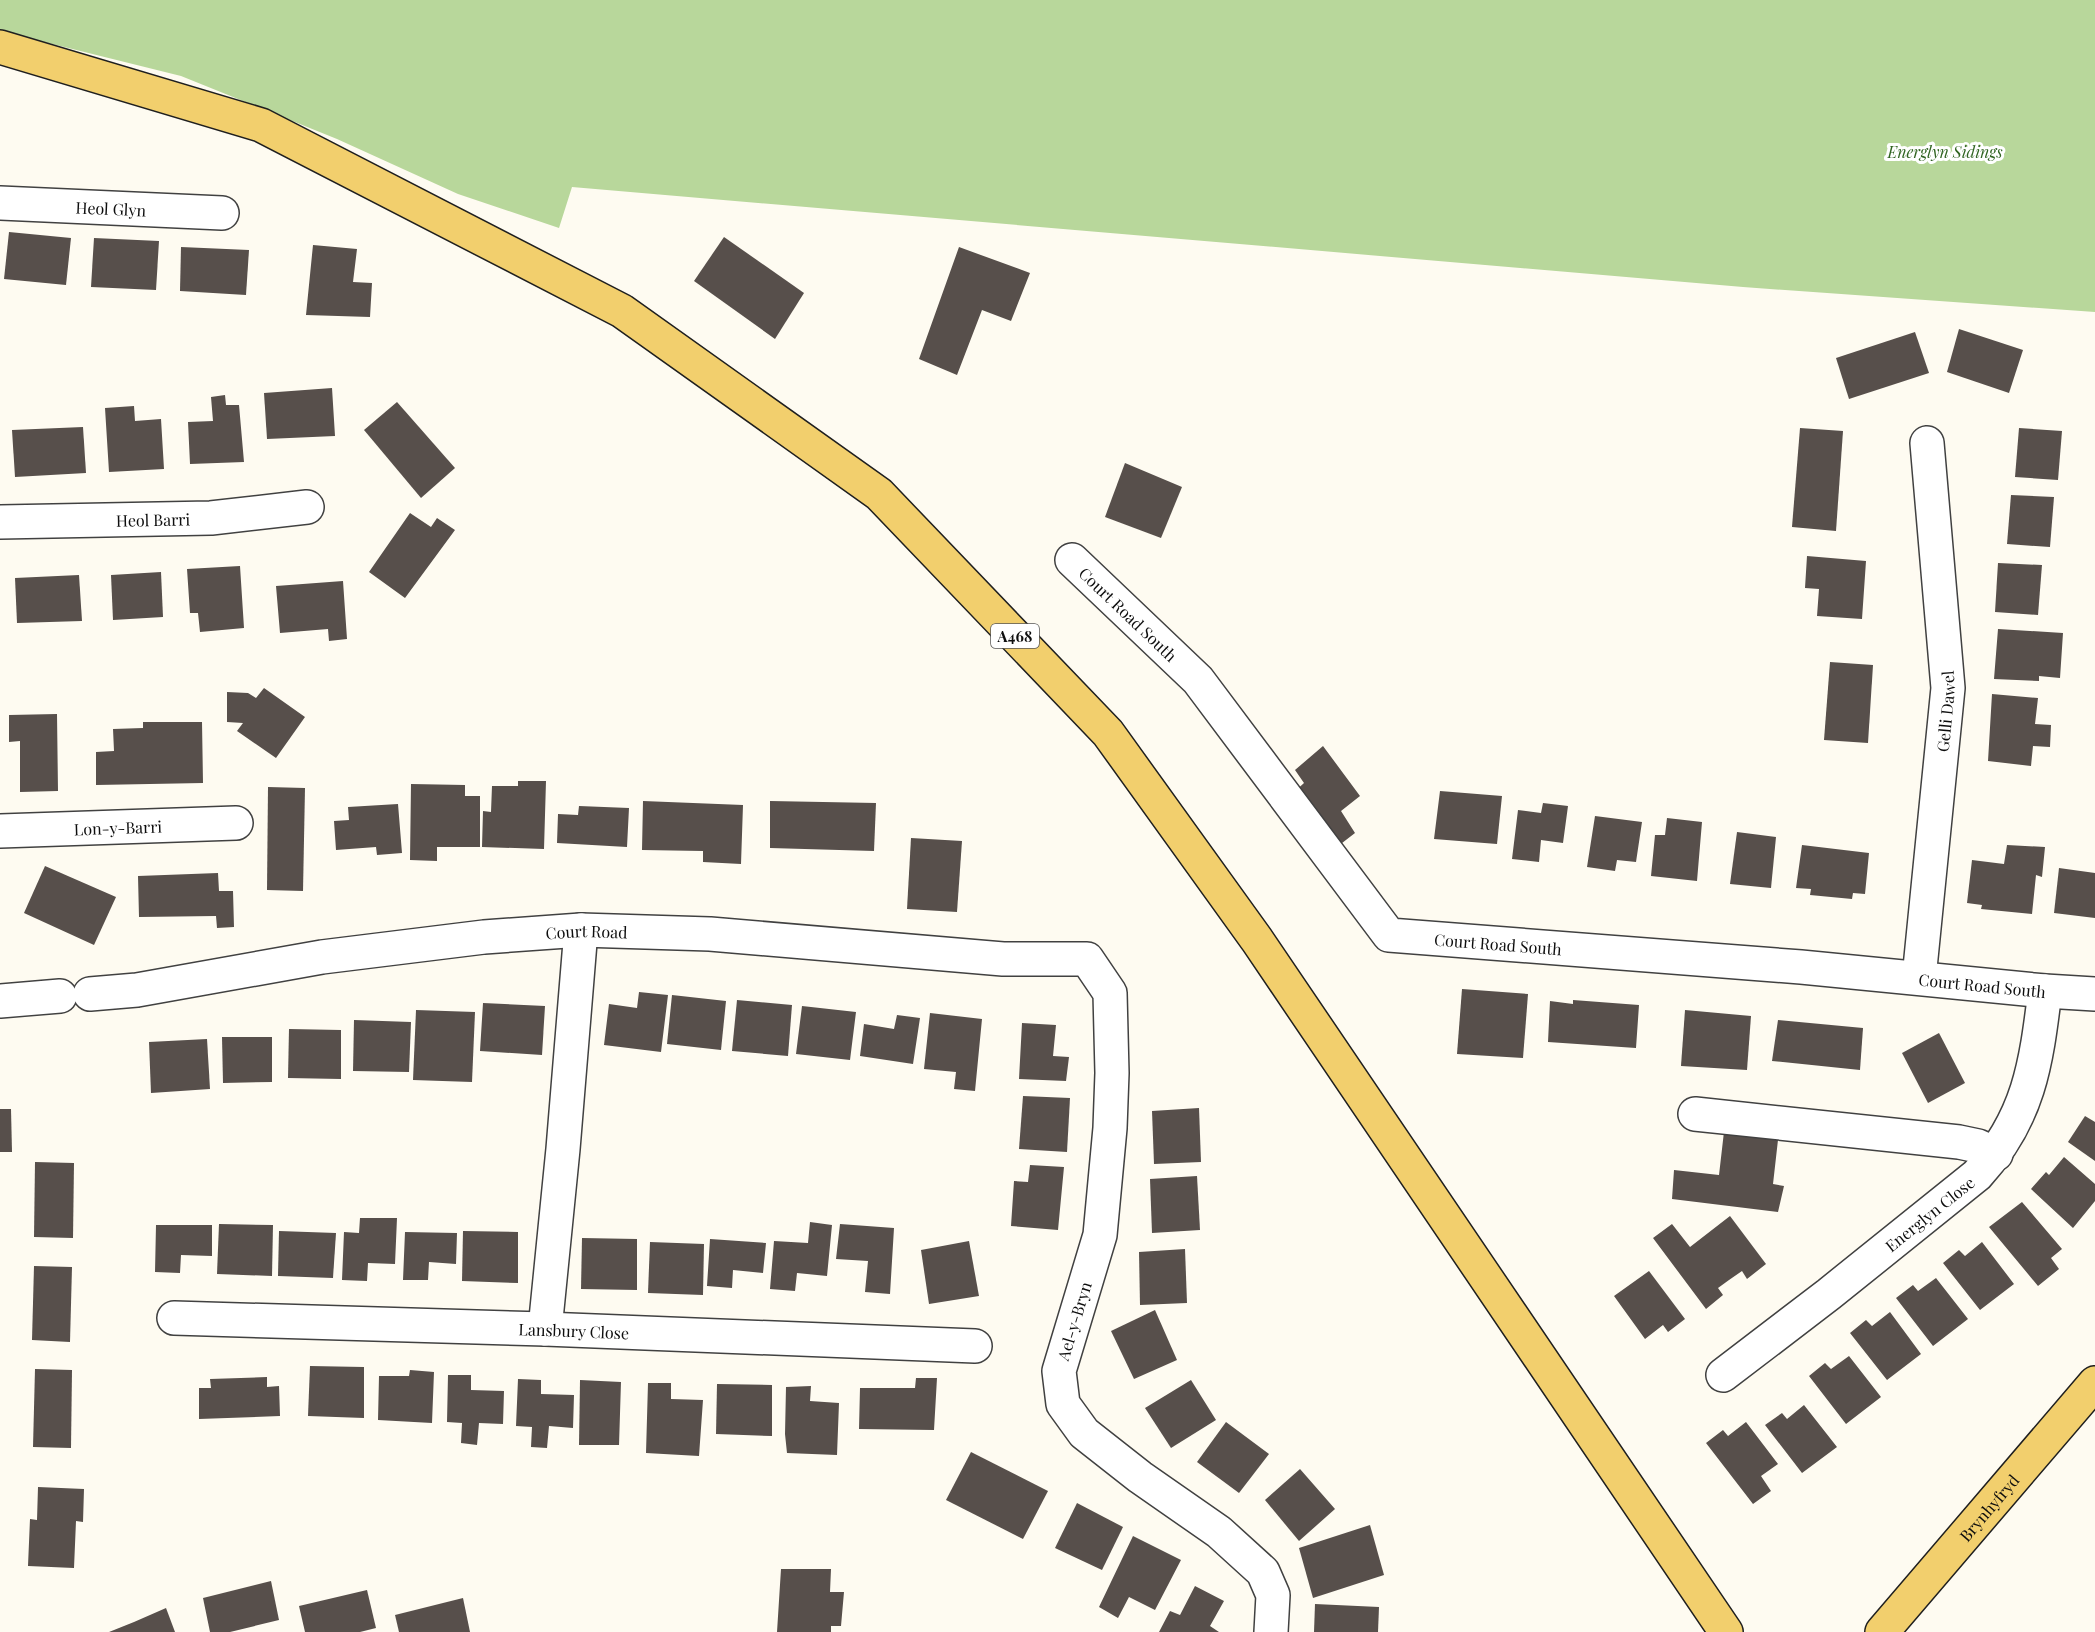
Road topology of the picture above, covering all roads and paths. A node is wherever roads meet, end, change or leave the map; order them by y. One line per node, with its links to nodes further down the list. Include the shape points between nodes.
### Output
1 (0, 47): 24 (main road, A468, via 261,125 622,311 879,494 1108,733 1257,940)
2 (0, 203): 3 (street, Heol Glyn)
3 (222, 213)
4 (1927, 443): 12 (street, Gelli Dawel, via 1948,687)
5 (307, 507): 6 (street, Heol Barri, via 211,518)
6 (0, 522)
7 (1072, 560): 12 (street, Court Road South, via 1198,680 1389,935)
8 (236, 823): 9 (street, Lon-y-Barri)
9 (0, 831)
10 (581, 930): 11 (street, Court Road, via 710,934 1003,958); 15 (street, Court Road, via 484,937 322,957 137,990); 19 (street)
11 (1088, 959): 23 (street, Ael-y-Bryn, via 1110,993 1110,1128 1100,1235 1059,1371 1063,1404 1084,1433 1219,1532 1263,1572 1273,1596)
12 (1919, 978): 13 (street, Court Road South)
13 (2045, 991): 14 (street, Court Road South); 17 (street, Energlyn Close, via 2029,1088)
14 (2095, 994)
15 (0, 1001)
16 (1695, 1114): 17 (street, via 1959,1142)
17 (1996, 1155): 21 (street, Energlyn Close, via 1977,1175)
18 (174, 1318): 19 (street, Lansbury Close)
19 (545, 1329): 20 (street, Lansbury Close)
20 (975, 1346)
21 (1723, 1375)
22 (2095, 1383): 25 (main road, Brynhyfryd)
23 (1271, 1632)
24 (1726, 1632)
25 (1882, 1632)

